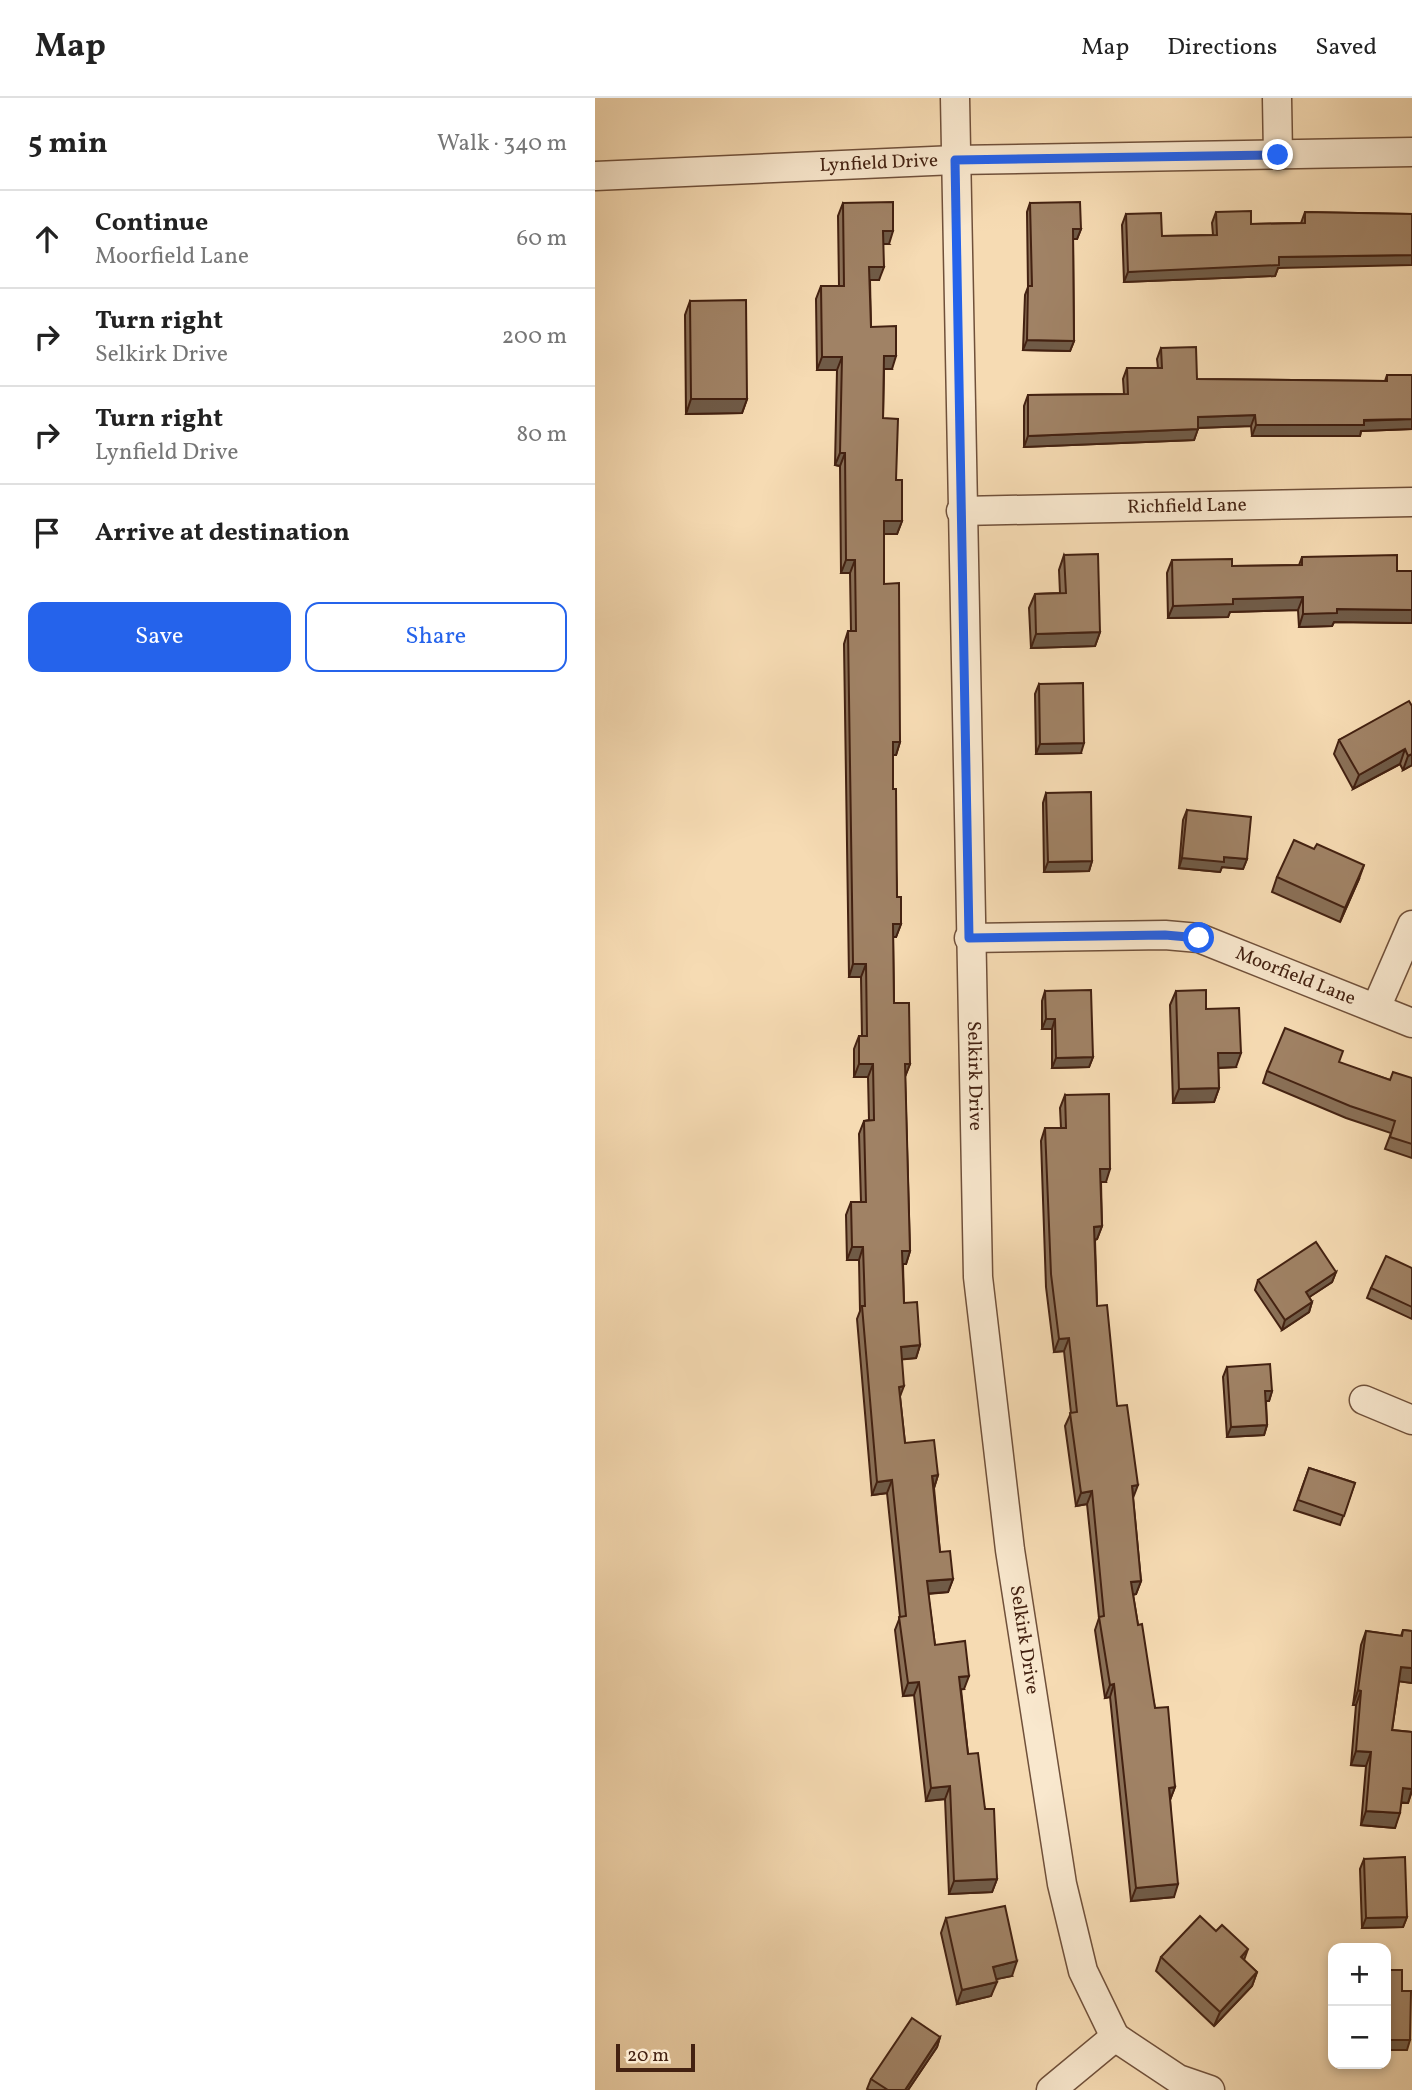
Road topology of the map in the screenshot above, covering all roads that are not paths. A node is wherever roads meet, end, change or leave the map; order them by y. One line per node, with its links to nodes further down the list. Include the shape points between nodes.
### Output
1 (955, 98): 5 (street, Selkirk Drive)
2 (1277, 98): 4 (street)
3 (1412, 152): 4 (street, Lynfield Drive)
4 (1278, 155): 5 (street, Lynfield Drive)
5 (955, 160): 6 (street, Lynfield Drive); 8 (street, Selkirk Drive)
6 (595, 176)
7 (1412, 502): 8 (street, Richfield Lane)
8 (961, 511): 10 (street, Selkirk Drive)
9 (1412, 925): 11 (street)
10 (969, 938): 11 (street, Moorfield Lane, via 1199,938); 15 (street, Selkirk Drive, via 978,1277 1010,1550 1062,1884 1083,1971)
11 (1376, 1008): 12 (street, Moorfield Lane)
12 (1412, 1023)
13 (1364, 1400): 14 (street)
14 (1412, 1420)
15 (1115, 2037): 16 (street); 17 (street, via 1178,2078)
16 (1051, 2090)
17 (1210, 2090)

